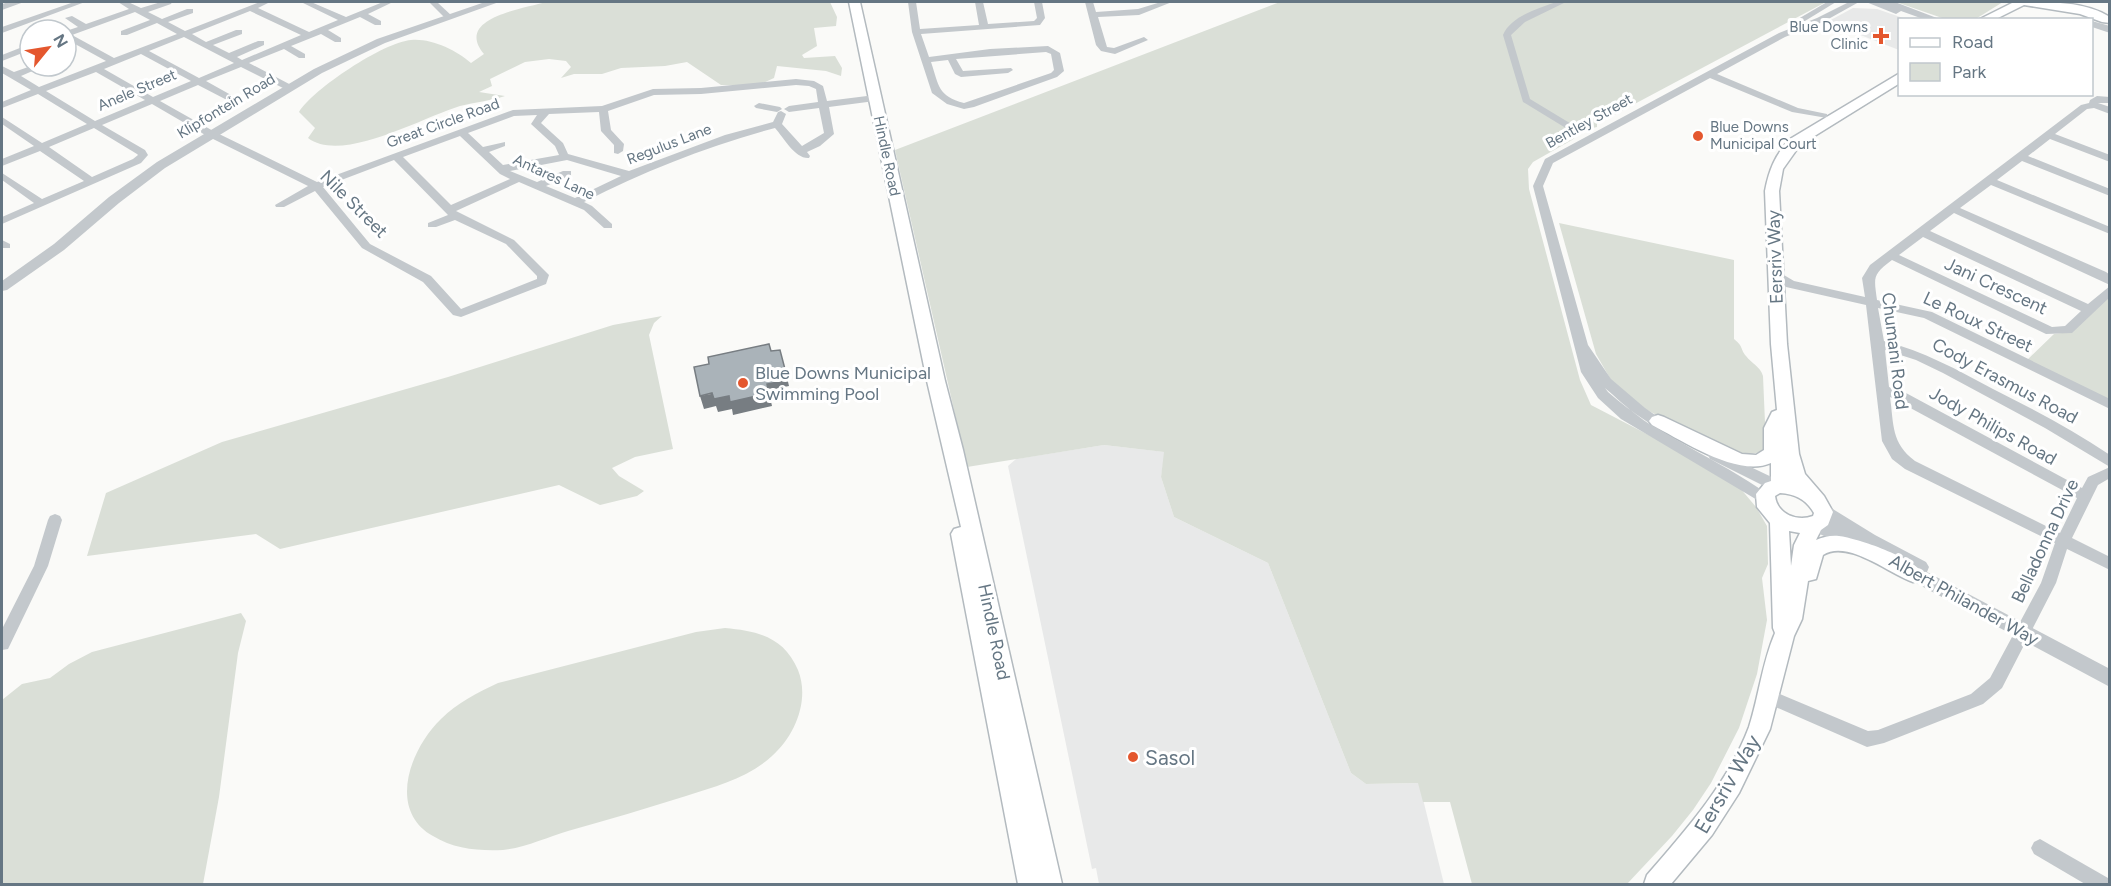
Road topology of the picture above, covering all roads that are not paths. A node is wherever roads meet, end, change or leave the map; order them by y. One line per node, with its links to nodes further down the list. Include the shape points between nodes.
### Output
1 (19, 2): 22 (street)
2 (81, 2): 43 (street)
3 (122, 2): 24 (street)
4 (168, 2): 24 (street)
5 (266, 2): 23 (street)
6 (305, 2): 35 (street)
7 (433, 2): 30 (street)
8 (495, 2): 30 (street, Klipfontein Road)
9 (854, 2): 79 (main road, Hindle Road)
10 (912, 2): 47 (street)
11 (979, 2): 42 (street)
12 (1038, 2): 42 (street, via 1041,18 1037,23)
13 (1089, 2): 27 (street)
14 (1168, 2): 27 (street, via 1134,13)
15 (1562, 2): 94 (street, via 1515,23 1508,28 1507,35 1526,100)
16 (1832, 2): 29 (street, Bentley Street)
17 (1855, 2): 36 (street, Bentley Street)
18 (1870, 2): 31 (street)
19 (1887, 2): 32 (street)
20 (2023, 2): 28 (main road); 33 (main road)
21 (381, 3): 26 (street, Anele Street)
22 (2, 7)
23 (250, 8): 49 (street); 50 (street)
24 (138, 10): 37 (street); 41 (street)
25 (190, 11): 37 (street)
26 (361, 14): 35 (street, Anele Street); 40 (street)
27 (1094, 15): 53 (street, via 1106,51)
28 (2074, 15)
29 (1808, 16): 36 (street); 51 (street, Bentley Street)
30 (449, 17): 76 (street, Klipfontein Road, via 360,50)
31 (1914, 18)
32 (1931, 18)
33 (1989, 18)
34 (2093, 19): 38 (main road)
35 (345, 20): 45 (street, Anele Street)
36 (1820, 20): 51 (street, Bentley Street)
37 (160, 21): 48 (street); 49 (street)
38 (2108, 22)
39 (78, 23): 41 (street)
40 (378, 23)
41 (85, 27): 44 (street)
42 (984, 27): 47 (street)
43 (2, 30)
44 (78, 30)
45 (321, 30): 50 (street, Anele Street); 52 (street)
46 (239, 32): 56 (street)
47 (916, 32): 64 (street)
48 (124, 33)
49 (184, 33): 56 (street); 58 (street)
50 (308, 35): 57 (street, Anele Street)
51 (1782, 35): 72 (street, Bentley Street)
52 (338, 40)
53 (1144, 40)
54 (78, 42): 65 (street)
55 (261, 43): 61 (street)
56 (206, 45): 61 (street)
57 (285, 46): 60 (street); 66 (street, Anele Street)
58 (141, 50): 65 (street); 75 (street)
59 (18, 52): 63 (street)
60 (302, 56)
61 (229, 57): 66 (street)
62 (951, 57): 64 (street); 64 (street, via 1048,49 1055,53 1059,71 964,106 940,97); 69 (street, via 962,74)
63 (2, 58)
64 (926, 60)
65 (112, 61): 67 (street)
66 (242, 63): 75 (street, Anele Street); 76 (street)
67 (96, 68): 77 (street); 80 (street, Nile Street)
68 (2, 69): 73 (street)
69 (1008, 70)
70 (1898, 71): 92 (main road, Eersriv Way)
71 (18, 74): 73 (street)
72 (1710, 74): 87 (street); 137 (street, Bentley Street, via 1545,166 1538,186)
73 (13, 76): 77 (street)
74 (1898, 78): 131 (main road, Eersriv Way, via 1802,137 1785,153 1776,169 1772,191)
75 (198, 81): 78 (street); 80 (street, Anele Street)
76 (290, 88): 96 (street, Klipfontein Road)
77 (37, 91): 83 (street); 93 (street)
78 (228, 97)
79 (875, 98): 82 (street); 138 (main road, Hindle Road)
80 (153, 100): 93 (street, Anele Street); 96 (street, Nile Street)
81 (2109, 100): 84 (street, Chumani Road, via 2097,99)
82 (824, 103): 86 (street, Great Circle Road, via 819,87 796,82 650,92); 90 (street); 90 (street, via 828,136 803,154)
83 (2, 105)
84 (2095, 105): 88 (street); 97 (street, Chumani Road, via 2085,107)
85 (759, 106): 90 (street)
86 (603, 109): 89 (street, Great Circle Road); 101 (street, via 606,131 619,144)
87 (1796, 110): 92 (street); 92 (street)
88 (2109, 111)
89 (546, 112): 95 (street, Great Circle Road, via 513,113); 104 (street, via 536,124)
90 (781, 114): 110 (street, Regulus Lane)
91 (2, 120): 99 (street)
92 (1817, 120): 141 (main road, Eersriv Way, via 1780,149 1769,167 1764,188 1770,341)
93 (94, 124): 99 (street, Anele Street); 113 (street, via 143,155)
94 (1569, 127)
95 (462, 132): 100 (street, Antares Lane); 102 (street, Great Circle Road)
96 (211, 134): 115 (street, Nile Street); 132 (street, Klipfontein Road, via 156,168 59,247)
97 (2048, 135): 103 (street, Chumani Road); 105 (street)
98 (501, 144): 100 (street)
99 (41, 146): 106 (street, Anele Street); 113 (street)
100 (481, 151): 108 (street, Antares Lane)
101 (618, 151)
102 (396, 156): 115 (street, Great Circle Road); 123 (street)
103 (2020, 156): 114 (street, Chumani Road); 118 (street)
104 (567, 157): 107 (street); 108 (street)
105 (2109, 159)
106 (2, 163)
107 (587, 164): 110 (street); 117 (street)
108 (501, 169): 112 (street, Antares Lane)
109 (567, 173): 116 (street)
110 (630, 175): 117 (street, Regulus Lane)
111 (2, 176): 120 (street)
112 (518, 179): 116 (street, Antares Lane); 123 (street)
113 (91, 181): 120 (street)
114 (1990, 181): 122 (street, Chumani Road); 128 (street)
115 (316, 186): 121 (street, Great Circle Road); 123 (street, Nile Street, via 366,246 423,277 457,312 538,283 544,277 517,247)
116 (537, 186): 119 (street, Antares Lane)
117 (612, 186): 119 (street, Regulus Lane)
118 (2109, 193)
119 (576, 202): 126 (street, Antares Lane)
120 (41, 203): 124 (street)
121 (280, 204)
122 (1953, 209): 127 (street, Chumani Road); 130 (street)
123 (452, 213): 125 (street)
124 (2, 221)
125 (432, 225)
126 (608, 226)
127 (1922, 231): 129 (street, Chumani Road); 135 (street)
128 (2109, 231)
129 (1890, 255): 134 (street, Chumani Road, via 1869,273); 135 (street, Jani Crescent, via 2050,331 2068,330)
130 (2109, 281)
131 (1781, 283): 134 (street, Le Roux Street); 147 (main road, Eersriv Way, via 1790,454)
132 (2, 286)
133 (2109, 290): 135 (street, Jani Crescent)
134 (1870, 301): 136 (street, Chumani Road); 140 (street, Le Roux Street, via 1928,315)
135 (2088, 309)
136 (1878, 344): 139 (street, Chumani Road); 143 (street, Cody Erasmus Road, via 1903,349 1927,360 2064,431)
137 (1582, 345): 142 (street, Bentley Street, via 1606,382); 145 (street, Bentley Street, via 1582,359 1593,385 1609,402 1653,433 1737,477)
138 (936, 381): 161 (main road, Hindle Road, via 968,576); 162 (main road, Hindle Road)
139 (1882, 389): 146 (street, Jody Philips Road); 150 (street, Chumani Road, via 1889,441 1903,460)
140 (2109, 405)
141 (1778, 416): 142 (main road, via 1773,428 1773,452 1768,458 1751,462); 145 (main road, Eersriv Way, via 1782,459)
142 (1658, 421): 145 (street, Bentley Street)
143 (2109, 462)
144 (2109, 472): 146 (street, Belladonna Drive, via 2093,482)
145 (1774, 490): 147 (main road, via 1795,488); 148 (main road, via 1768,509)
146 (2085, 496): 150 (street, Belladonna Drive)
147 (1815, 514): 148 (main road, via 1792,525); 152 (street, Albert Philander Way); 153 (main road, Eersriv Way, via 1804,545); 154 (street, Albert Philander Way, via 1869,540)
148 (1779, 518): 153 (main road, Eersriv Way)
149 (55, 520): 155 (street, via 41,566)
150 (2063, 541): 151 (street, Chumani Road); 154 (street, Belladonna Drive)
151 (2109, 564)
152 (1913, 574): 153 (main road, via 1853,546 1824,544 1811,559 1806,601); 154 (street, Albert Philander Way)
153 (1788, 627): 158 (main road, Eersriv Way)
154 (2026, 629): 156 (street, Albert Philander Way); 157 (street, Albert Philander Way); 158 (street, Belladonna Drive, via 1987,692 1953,710 1878,738 1855,735)
155 (2, 644)
156 (2109, 668)
157 (2109, 679)
158 (1770, 697): 163 (main road, Eersriv Way, via 1731,785 1694,841)
159 (2040, 848): 160 (street)
160 (2077, 878): 164 (street)
161 (1030, 885)
162 (1050, 885)
163 (1656, 885)
164 (2101, 885)

